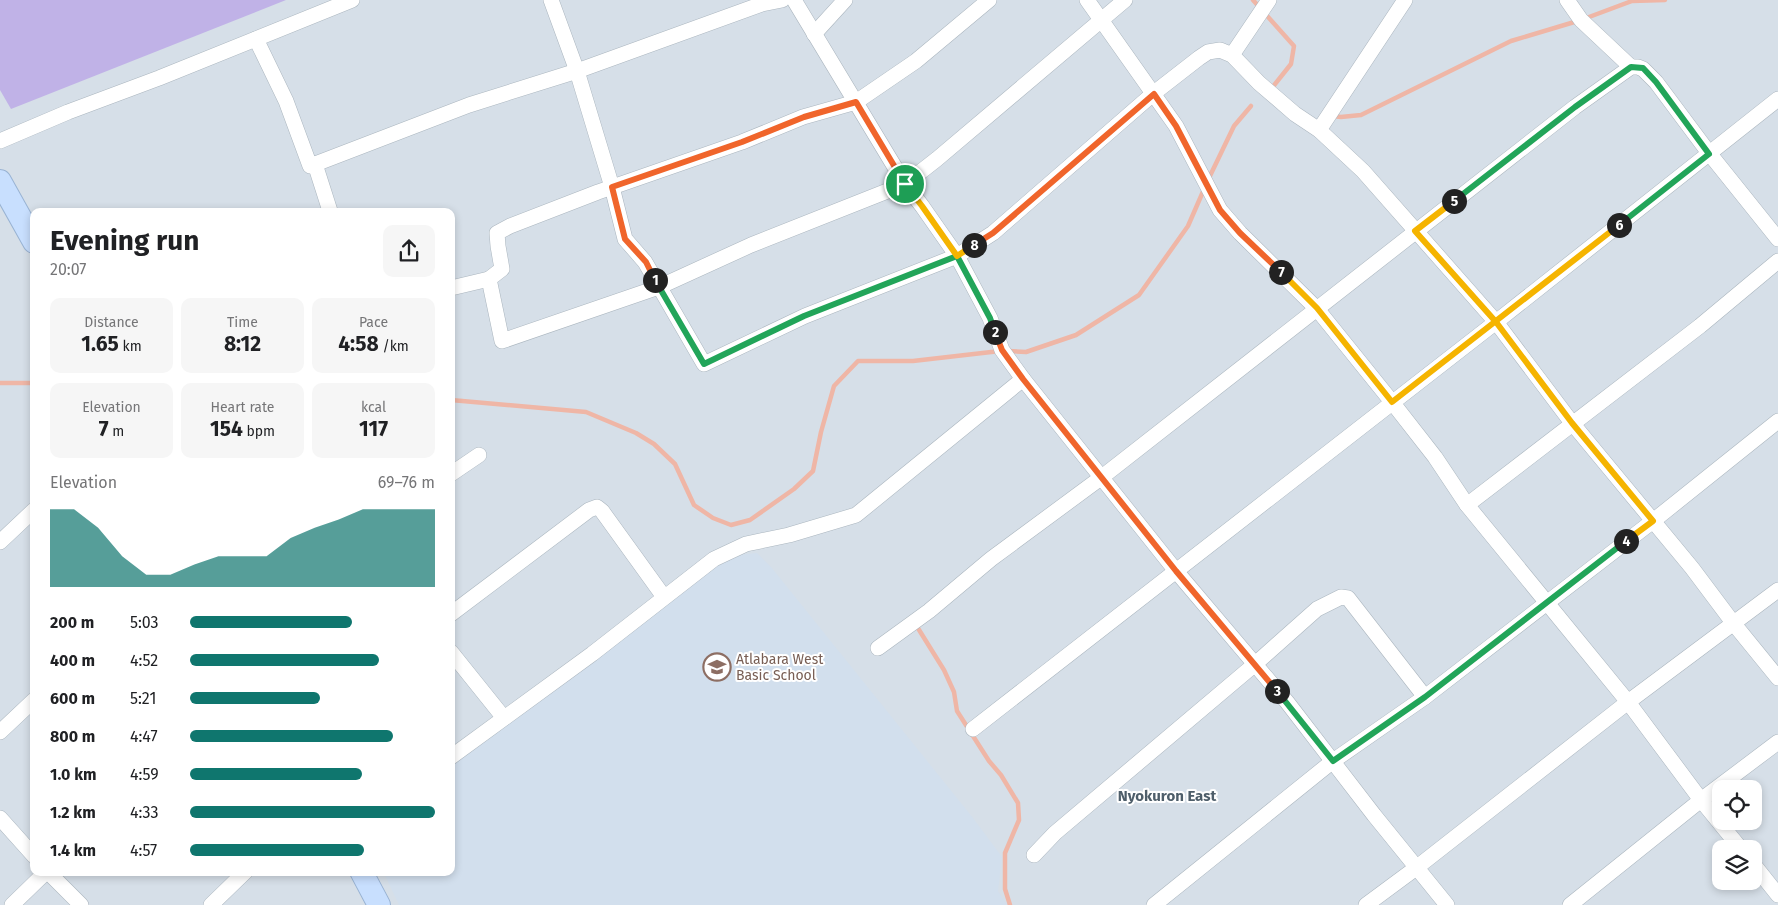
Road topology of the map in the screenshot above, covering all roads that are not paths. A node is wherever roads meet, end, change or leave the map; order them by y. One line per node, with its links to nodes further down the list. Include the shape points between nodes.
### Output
1 (352, 0): 14 (street)
2 (551, 0): 17 (street)
3 (782, 0): 17 (street, via 762,4)
4 (794, 0): 13 (street)
5 (845, 0): 13 (street)
6 (989, 0): 20 (street, via 916,61)
7 (1087, 0): 12 (street)
8 (1125, 0): 12 (street)
9 (1268, 0): 15 (street)
10 (1405, 0): 21 (street)
11 (1566, 0): 16 (street, via 1581,20)
12 (1101, 21): 18 (street); 26 (street)
13 (814, 34): 20 (street)
14 (256, 38): 22 (street); 24 (street, via 286,101 310,166)
15 (1232, 55): 18 (street, via 1220,50 1208,52); 21 (street, via 1259,83)
16 (1631, 67): 23 (street, via 1643,68 1656,82); 29 (street)
17 (576, 71): 24 (street, via 469,105); 27 (street)
18 (1154, 94): 32 (street, via 993,233); 37 (street, via 1176,126 1220,210)
19 (1778, 99): 23 (street)
20 (856, 102): 26 (street); 27 (street, via 804,117)
21 (1319, 130): 29 (street, via 1363,171)
22 (0, 141)
23 (1709, 154): 31 (street); 38 (street)
24 (314, 164): 28 (street)
25 (0, 181): 30 (main road)
26 (905, 184): 32 (street); 36 (street, via 751,245)
27 (612, 187): 34 (street, via 497,233 502,269); 36 (street, via 625,239 646,262)
28 (329, 208)
29 (1415, 231): 37 (street); 38 (street)
30 (30, 235)
31 (1778, 239)
32 (957, 256): 36 (street, via 804,316 704,364); 39 (street, via 990,318 1002,350)
33 (1778, 261): 42 (street, via 1700,326)
34 (489, 278): 35 (street); 36 (street, via 502,341)
35 (455, 287)
36 (659, 287)
37 (1317, 308): 40 (street); 45 (street)
38 (1496, 322): 40 (street); 42 (street)
39 (1023, 379): 45 (street); 52 (street, via 856,515 746,544 714,559)
40 (1392, 402): 46 (street); 50 (street)
41 (1778, 421): 48 (street)
42 (1572, 423): 46 (street); 48 (street)
43 (479, 455): 44 (street)
44 (455, 471)
45 (1102, 477): 50 (street); 56 (street)
46 (1467, 504): 53 (street)
47 (30, 514): 49 (street)
48 (1653, 521): 53 (street); 55 (street)
49 (0, 542)
50 (1176, 571): 58 (street); 64 (street)
51 (1778, 590): 55 (street)
52 (664, 597): 54 (street, via 597,507); 63 (street)
53 (1547, 602): 60 (street); 61 (street)
54 (455, 611)
55 (1734, 624): 59 (street); 61 (street)
56 (878, 648)
57 (455, 657): 63 (street)
58 (1254, 665): 60 (street, via 1317,609 1341,597 1348,598); 68 (street); 73 (street)
59 (1778, 678)
60 (1425, 697): 68 (street)
61 (1628, 702): 69 (street); 74 (street)
62 (30, 704): 65 (street)
63 (504, 718): 67 (street)
64 (974, 729)
65 (0, 732)
66 (1778, 742): 69 (street)
67 (455, 754)
68 (1333, 761): 74 (street); 85 (street)
69 (1701, 800): 71 (street); 88 (street)
70 (0, 818): 72 (street)
71 (1734, 840)
72 (30, 852)
73 (1034, 855)
74 (1416, 868): 86 (street); 87 (street)
75 (1762, 875): 80 (street)
76 (42, 876): 81 (street)
77 (52, 876): 82 (street)
78 (241, 876): 83 (street)
79 (364, 876): 84 (main road)
80 (1778, 895)
81 (12, 905)
82 (81, 905)
83 (211, 905)
84 (379, 905)
85 (1154, 905)
86 (1366, 905)
87 (1447, 905)
88 (1570, 905)

